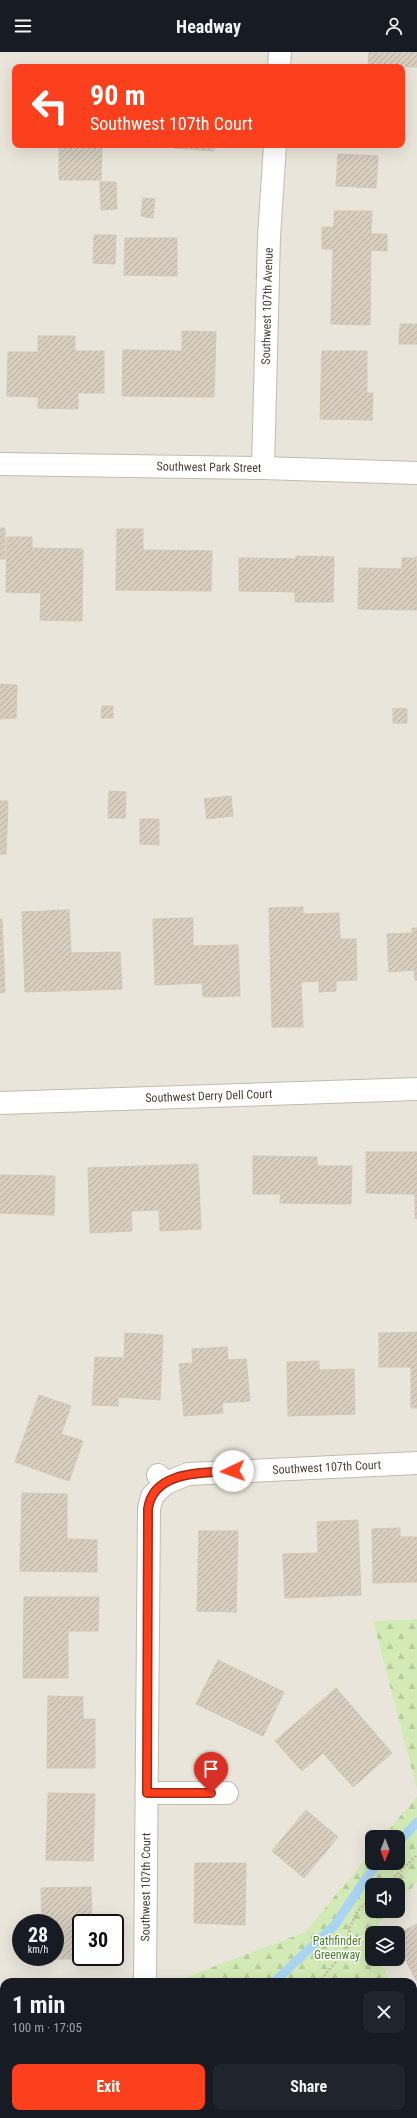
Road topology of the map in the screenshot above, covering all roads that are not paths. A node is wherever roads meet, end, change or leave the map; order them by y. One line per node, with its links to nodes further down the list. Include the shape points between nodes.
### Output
1 (280, 52): 2 (street)
2 (279, 64)
3 (275, 148): 5 (street, Southwest 107th Avenue, via 269,237)
4 (0, 464): 5 (street, Southwest Park Street)
5 (263, 468): 6 (street, Southwest Park Street)
6 (417, 473)
7 (417, 1089): 8 (street, Southwest Derry Dell Court)
8 (0, 1103)
9 (417, 1463): 10 (street, Southwest 107th Court, via 188,1474 162,1479 148,1509)
10 (147, 1793): 11 (street); 12 (street, Southwest 107th Court)
11 (227, 1793)
12 (144, 1978)

